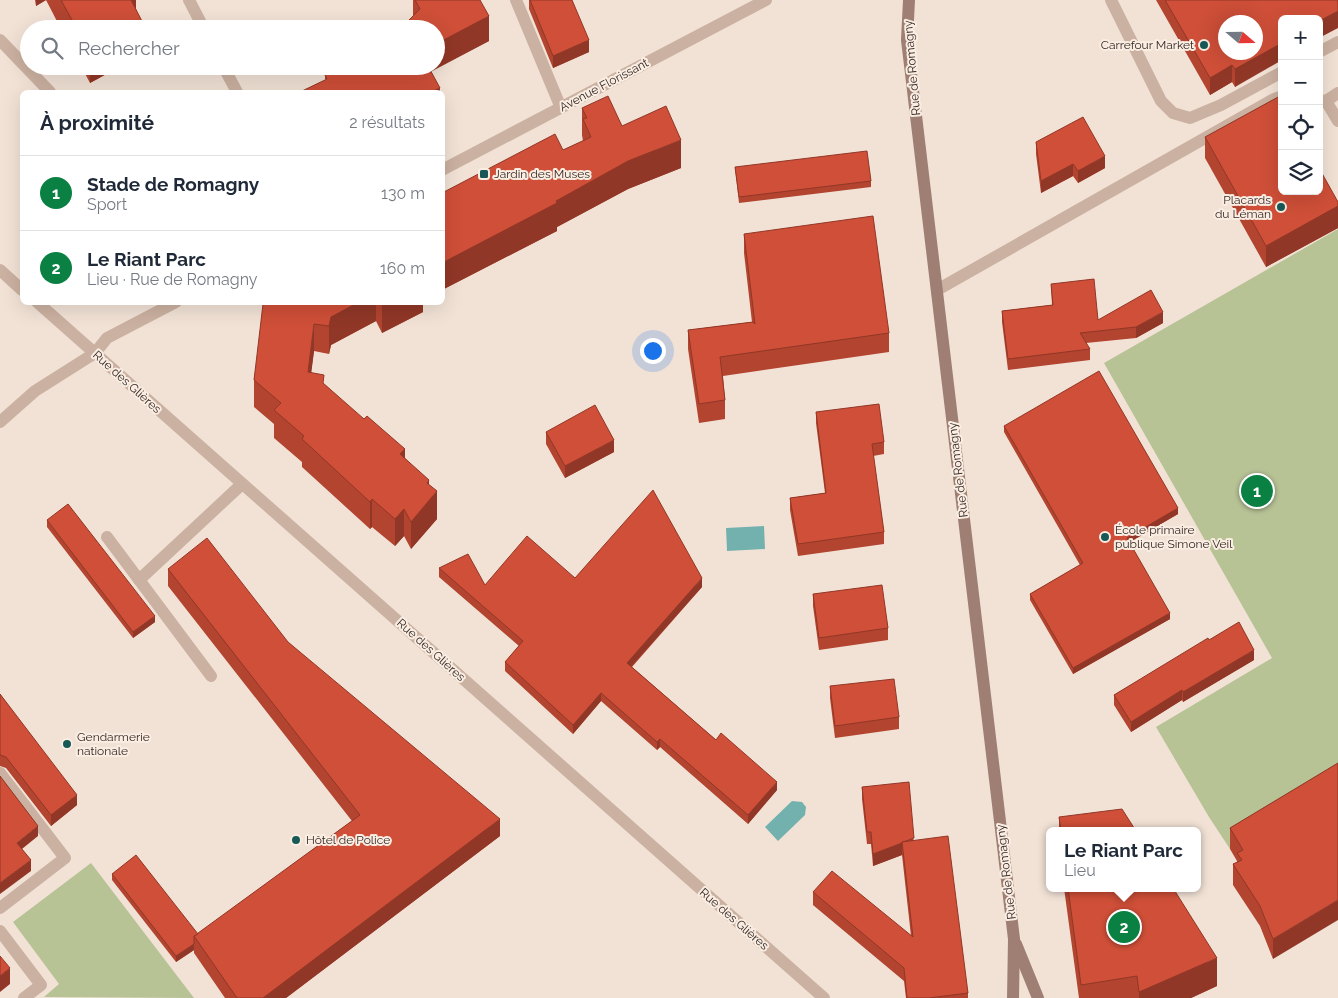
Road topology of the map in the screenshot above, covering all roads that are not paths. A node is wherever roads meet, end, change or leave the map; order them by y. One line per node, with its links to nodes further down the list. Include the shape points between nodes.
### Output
1 (189, 0): 6 (street)
2 (516, 0): 19 (street)
3 (766, 0): 19 (street, Avenue Florissant)
4 (908, 0): 24 (street, Rue de Romagny, via 908,40)
5 (1111, 0): 11 (street, via 1161,101 1173,113 1190,118)
6 (199, 20)
7 (0, 40): 10 (street)
8 (1338, 42): 9 (street)
9 (1323, 50)
10 (20, 61)
11 (1278, 74)
12 (34, 75): 14 (street)
13 (228, 75): 15 (street)
14 (48, 90)
15 (236, 90)
16 (1338, 93): 18 (street)
17 (1278, 98): 24 (street)
18 (1323, 100): 20 (street)
19 (561, 108): 21 (street, Avenue Florissant)
20 (1338, 121)
21 (445, 168)
22 (0, 270): 23 (street)
23 (20, 288)
24 (937, 290): 36 (street, Rue de Romagny)
25 (40, 305): 27 (street, Rue des Glières)
26 (170, 305): 27 (street, via 106,338)
27 (95, 353): 28 (street, via 35,391); 29 (street, Rue des Glières)
28 (0, 422)
29 (242, 484): 31 (street); 38 (street, Rue des Glières)
30 (107, 537): 31 (street)
31 (139, 580): 32 (street)
32 (212, 676)
33 (0, 773): 34 (street, via 65,858)
34 (0, 908)
35 (0, 931): 37 (street, via 41,985)
36 (1014, 940): 39 (street, Rue de Romagny); 40 (street, Rue de Romagny)
37 (24, 998)
38 (824, 998)
39 (1013, 998)
40 (1038, 998)

